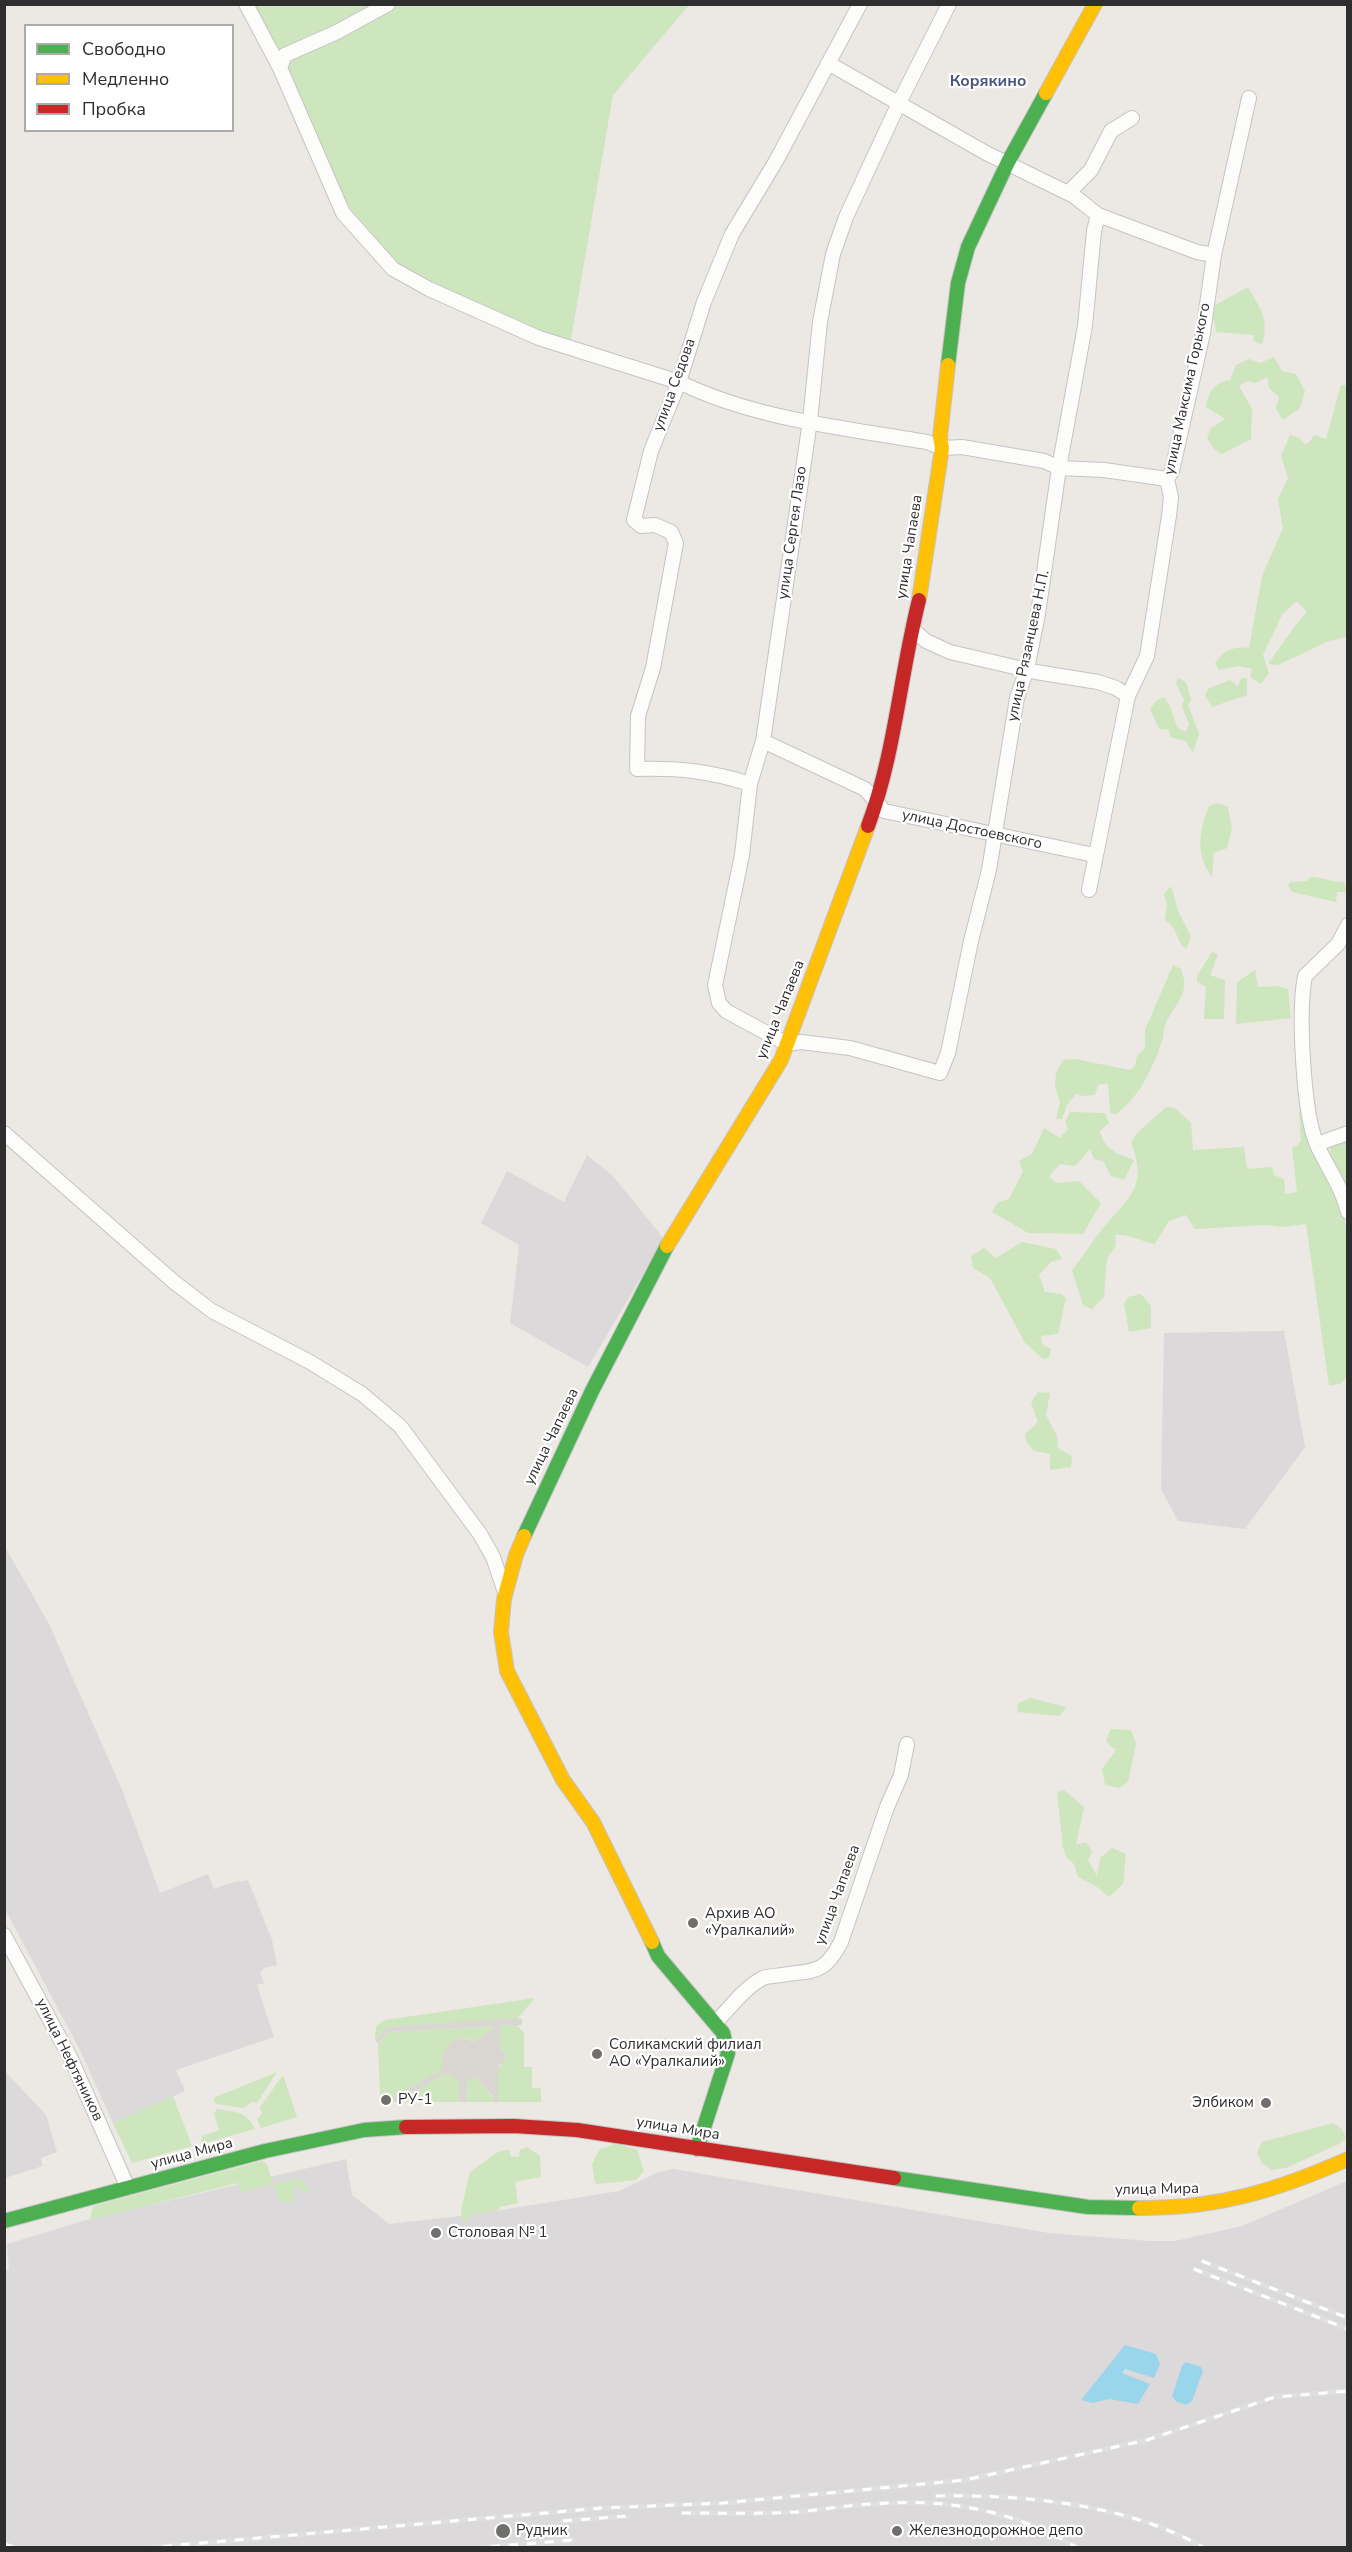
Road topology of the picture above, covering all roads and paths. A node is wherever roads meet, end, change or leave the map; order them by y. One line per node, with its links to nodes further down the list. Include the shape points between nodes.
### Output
1 (246, 4): 7 (street)
2 (388, 4): 7 (street, via 285,55)
3 (860, 4): 6 (street, улица Седова)
4 (949, 4): 9 (street, улица Сергея Лазо)
5 (1095, 4): 11 (main road, улица Чапаева)
6 (828, 63): 9 (street); 15 (street, улица Седова, via 732,234)
7 (280, 68): 15 (street, via 343,213 393,269 539,338)
8 (1249, 98): 14 (street, улица Максима Горького)
9 (899, 103): 11 (street); 16 (street, улица Сергея Лазо, via 833,254 820,322)
10 (1132, 118): 12 (street, via 1111,131 1091,170)
11 (1008, 162): 12 (street); 17 (main road, улица Чапаева, via 968,247 958,283 940,437)
12 (1068, 193): 13 (street)
13 (1098, 215): 14 (street); 18 (street, улица Рязанцева Н.П., via 1085,326)
14 (1214, 255): 19 (street, улица Максима Горького, via 1203,333)
15 (679, 382): 16 (street, via 751,408); 24 (street, улица Седова, via 651,451 634,520 641,526 655,525 671,532 676,543 653,668 638,716 638,769 687,769)
16 (810, 422): 17 (street); 23 (street, улица Сергея Лазо)
17 (942, 448): 18 (street, via 962,447 1009,455 1044,461); 20 (main road, улица Чапаева)
18 (1059, 468): 19 (street); 21 (street, улица Рязанцева Н.П.)
19 (1167, 479): 22 (street, улица Максима Горького, via 1171,497 1147,656)
20 (912, 629): 21 (street, via 926,641 950,652); 25 (main road, улица Чапаева, via 895,725)
21 (1027, 669): 22 (street, via 1098,682); 26 (street, улица Рязанцева Н.П., via 1017,698)
22 (1128, 696): 27 (street, улица Максима Горького)
23 (763, 741): 24 (street, улица Сергея Лазо); 25 (street, улица Достоевского, via 865,789)
24 (750, 784): 30 (street, улица Сергея Лазо, via 742,855 715,994 726,1011)
25 (876, 801): 26 (street, улица Достоевского, via 884,811); 30 (main road, улица Чапаева)
26 (994, 833): 27 (street, улица Достоевского); 30 (street, улица Рязанцева Н.П., via 958,1009 940,1073 850,1048)
27 (1094, 855): 28 (street, улица Максима Горького)
28 (1089, 890)
29 (1347, 925): 33 (street, via 1338,944 1304,980 1306,1106)
30 (787, 1044): 35 (main road, улица Чапаева, via 781,1060 678,1225 550,1477 516,1555)
31 (4, 1133): 35 (street, via 212,1311 310,1362 362,1394 400,1426 480,1534)
32 (1347, 1133): 33 (street)
33 (1317, 1144): 34 (street, via 1341,1186)
34 (1347, 1212)
35 (505, 1592): 38 (main road, улица Чапаева, via 501,1632 507,1671 524,1707 563,1779 593,1822 658,1956)
36 (907, 1744): 38 (street, улица Чапаева, via 900,1775 841,1942 828,1964 803,1974 763,1978)
37 (4, 1935): 41 (street, улица Нефтяников, via 71,2059)
38 (715, 2023): 39 (main road, улица Чапаева, via 727,2042 728,2053)
39 (697, 2149): 40 (main road, улица Мира, via 1088,2207 1156,2209 1250,2197); 41 (main road, улица Мира, via 577,2130 514,2126 379,2128 265,2151)
40 (1347, 2159)
41 (128, 2188): 42 (main road, улица Мира)
42 (4, 2222)

